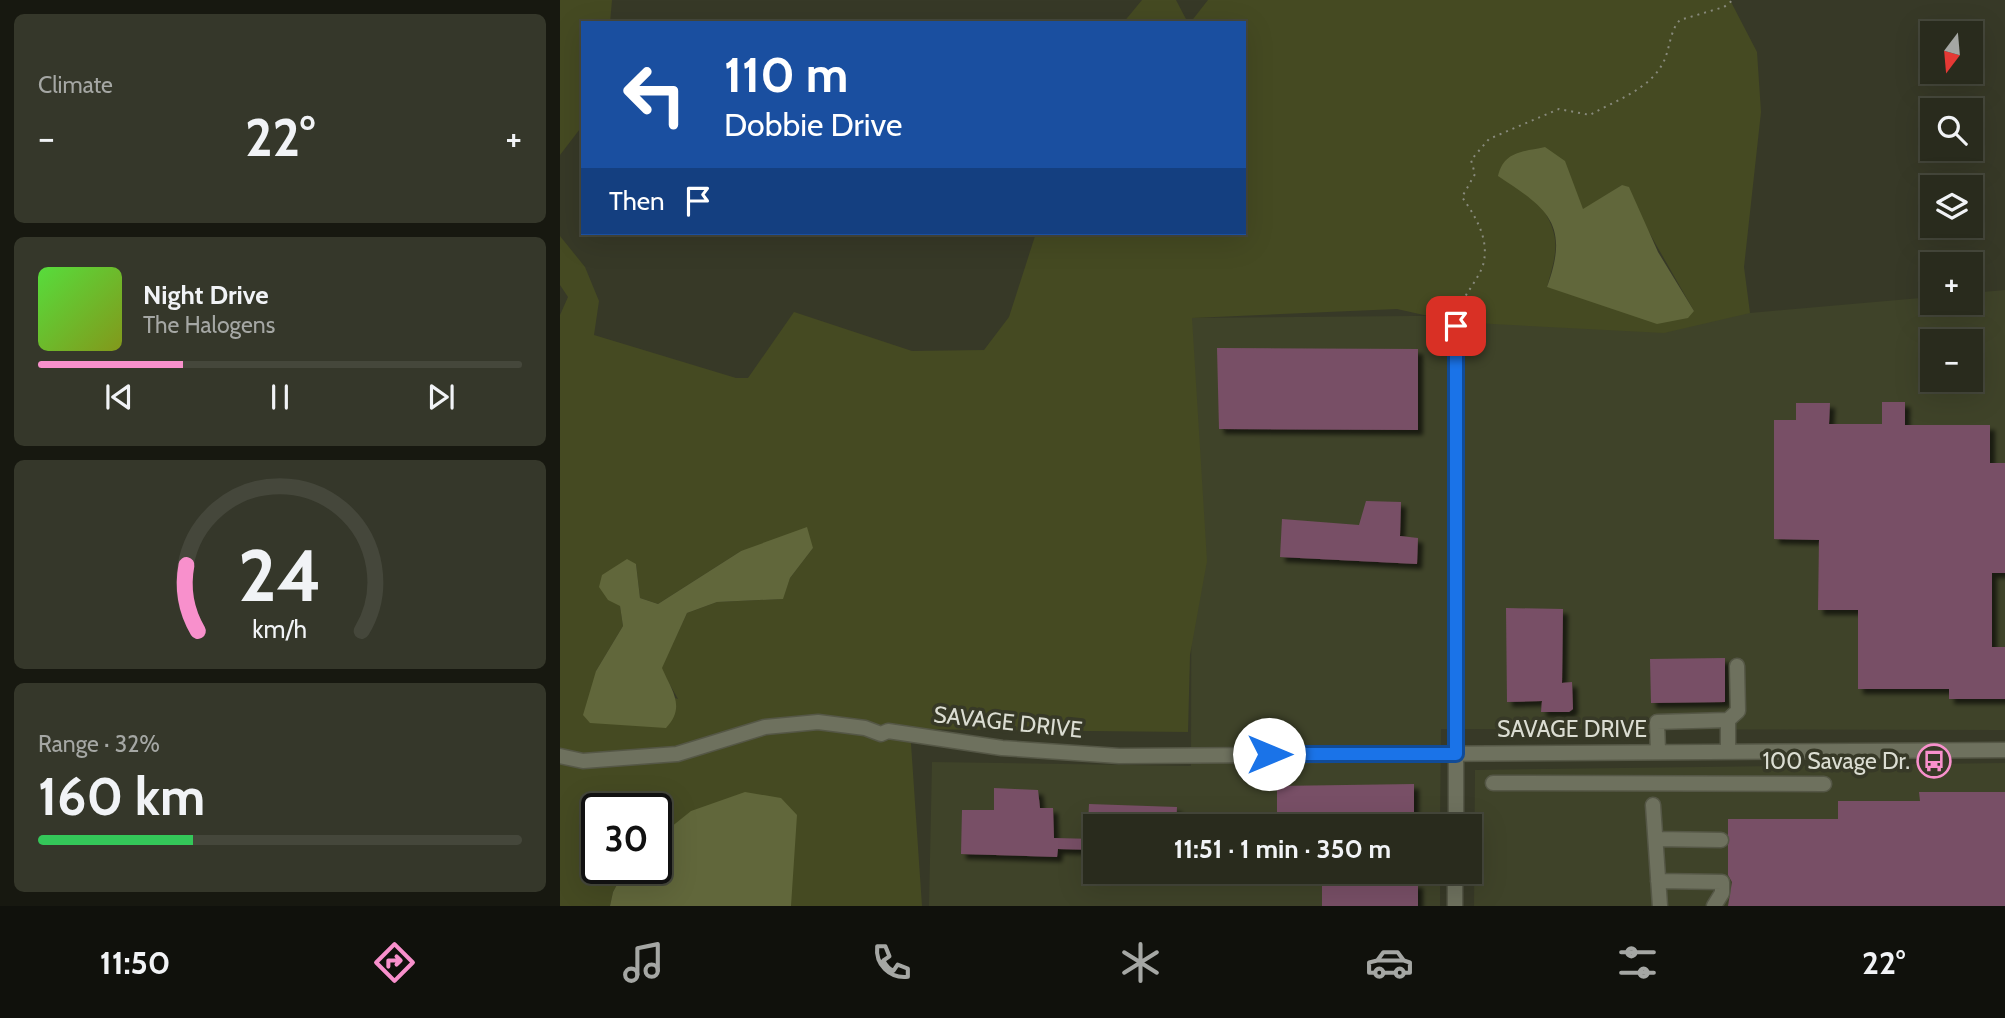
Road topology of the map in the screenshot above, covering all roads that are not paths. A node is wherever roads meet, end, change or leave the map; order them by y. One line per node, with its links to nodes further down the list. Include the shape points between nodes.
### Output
1 (1456, 326): 7 (street)
2 (1737, 666): 3 (street, via 1738,711)
3 (1728, 720): 5 (street, via 1657,722); 6 (street)
4 (2005, 750): 6 (street, SAVAGE DRIVE)
5 (1658, 751): 6 (street, SAVAGE DRIVE); 7 (street, SAVAGE DRIVE)
6 (1728, 751)
7 (1456, 754): 8 (street, SAVAGE DRIVE, via 1119,756 1002,748 888,732 883,725 870,723 865,728 818,722 765,727 677,754 583,761); 12 (street)
8 (560, 756)
9 (1493, 783): 10 (street)
10 (1824, 784)
11 (1653, 805): 13 (street)
12 (1455, 814)
13 (1656, 839): 14 (street); 15 (street)
14 (1721, 840)
15 (1658, 881): 18 (street); 19 (street, via 1722,882)
16 (1455, 884): 17 (street)
17 (1455, 906)
18 (1660, 906)
19 (1714, 906)

